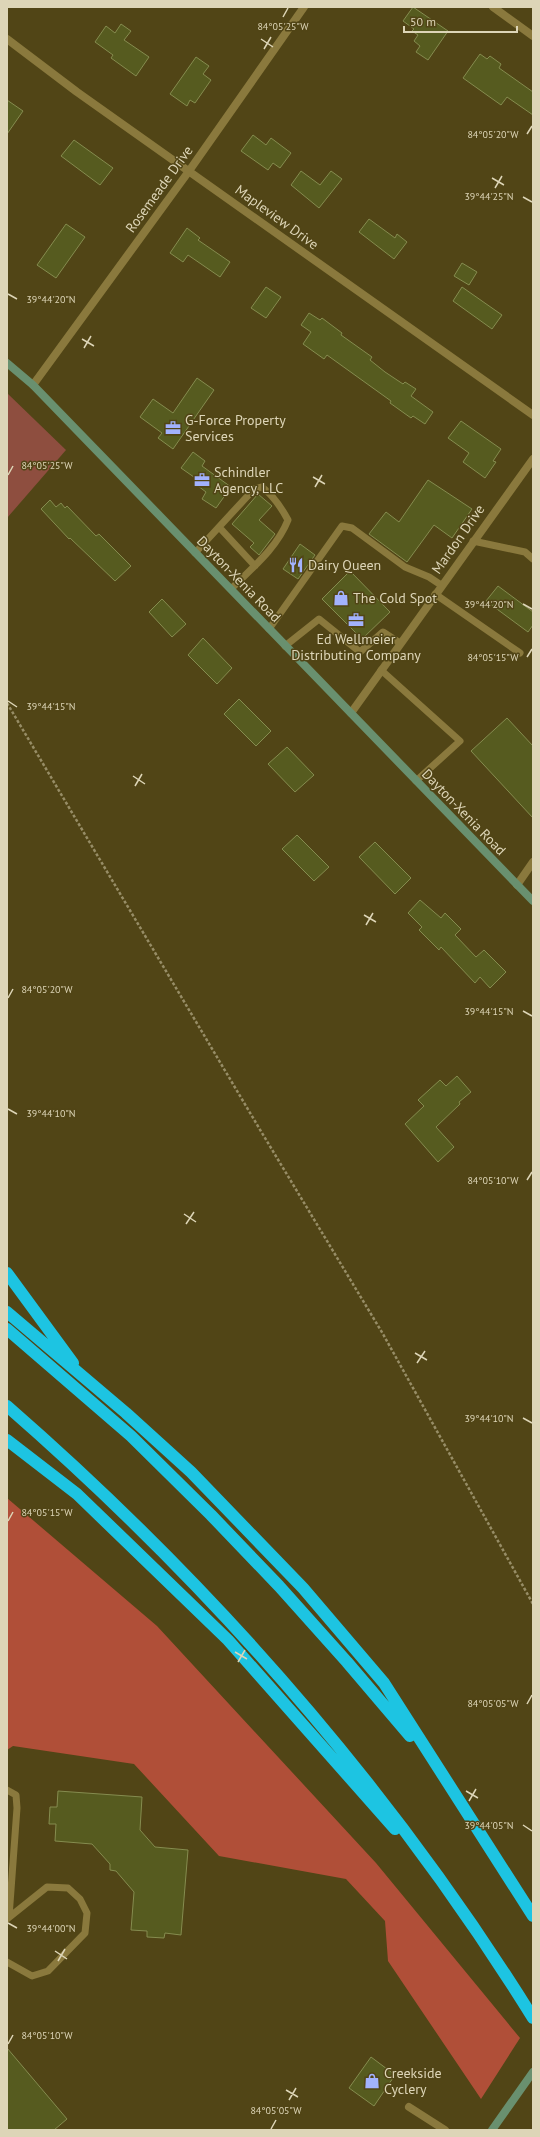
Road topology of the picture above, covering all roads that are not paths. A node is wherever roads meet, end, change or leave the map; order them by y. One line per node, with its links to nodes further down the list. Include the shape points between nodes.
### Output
1 (304, 7): 5 (street, Rosemeade Drive)
2 (492, 7): 3 (street)
3 (533, 36)
4 (7, 40): 5 (street, Mapleview Drive)
5 (189, 171): 7 (street, Rosemeade Drive); 8 (street, Mapleview Drive)
6 (7, 363): 7 (main road, Dayton-Xenia Road)
7 (33, 385): 12 (main road, Dayton-Xenia Road)
8 (533, 415)
9 (533, 459): 11 (street, Mardon Drive)
10 (219, 528): 12 (lane); 14 (lane); 14 (lane, via 254,489 262,487 270,492 288,520 282,534)
11 (473, 541): 13 (lane, via 525,552); 15 (street, Mardon Drive)
12 (195, 553): 16 (main road, Dayton-Xenia Road)
13 (533, 559)
14 (255, 566): 16 (lane)
15 (441, 585): 17 (street, Mardon Drive); 18 (lane, via 430,577 405,567 352,528 342,526)
16 (231, 589): 18 (main road, Dayton-Xenia Road)
17 (436, 594): 19 (street, Mardon Drive); 21 (lane)
18 (269, 629): 20 (main road, Dayton-Xenia Road)
19 (400, 643): 20 (lane, via 383,632 360,652 319,620); 22 (street, Mardon Drive)
20 (285, 646): 23 (main road, Dayton-Xenia Road)
21 (520, 653)
22 (381, 670): 23 (street, Mardon Drive); 24 (lane, via 460,741)
23 (351, 713): 24 (main road, Dayton-Xenia Road)
24 (416, 781): 26 (main road, Dayton-Xenia Road)
25 (533, 862): 26 (street)
26 (516, 885): 27 (main road, Dayton-Xenia Road)
27 (533, 901)
28 (7, 1273): 31 (highway)
29 (7, 1312): 31 (highway)
30 (7, 1329): 35 (highway, via 131,1436 279,1586 402,1726)
31 (82, 1376): 35 (highway, via 191,1472 303,1588 384,1683)
32 (7, 1406): 36 (highway, via 112,1502 225,1615 336,1742)
33 (7, 1440): 36 (highway, via 77,1494 228,1640)
34 (7, 1790): 38 (lane, via 16,1795 17,1808)
35 (476, 1826): 37 (highway)
36 (443, 1882): 40 (highway)
37 (533, 1916)
38 (8, 1918): 39 (lane, via 47,1887 68,1888 80,1899 87,1913 85,1933 48,1971 32,1976)
39 (7, 1962)
40 (533, 2018)
41 (533, 2072): 44 (main road)
42 (409, 2107): 43 (street)
43 (445, 2130)
44 (492, 2130)

